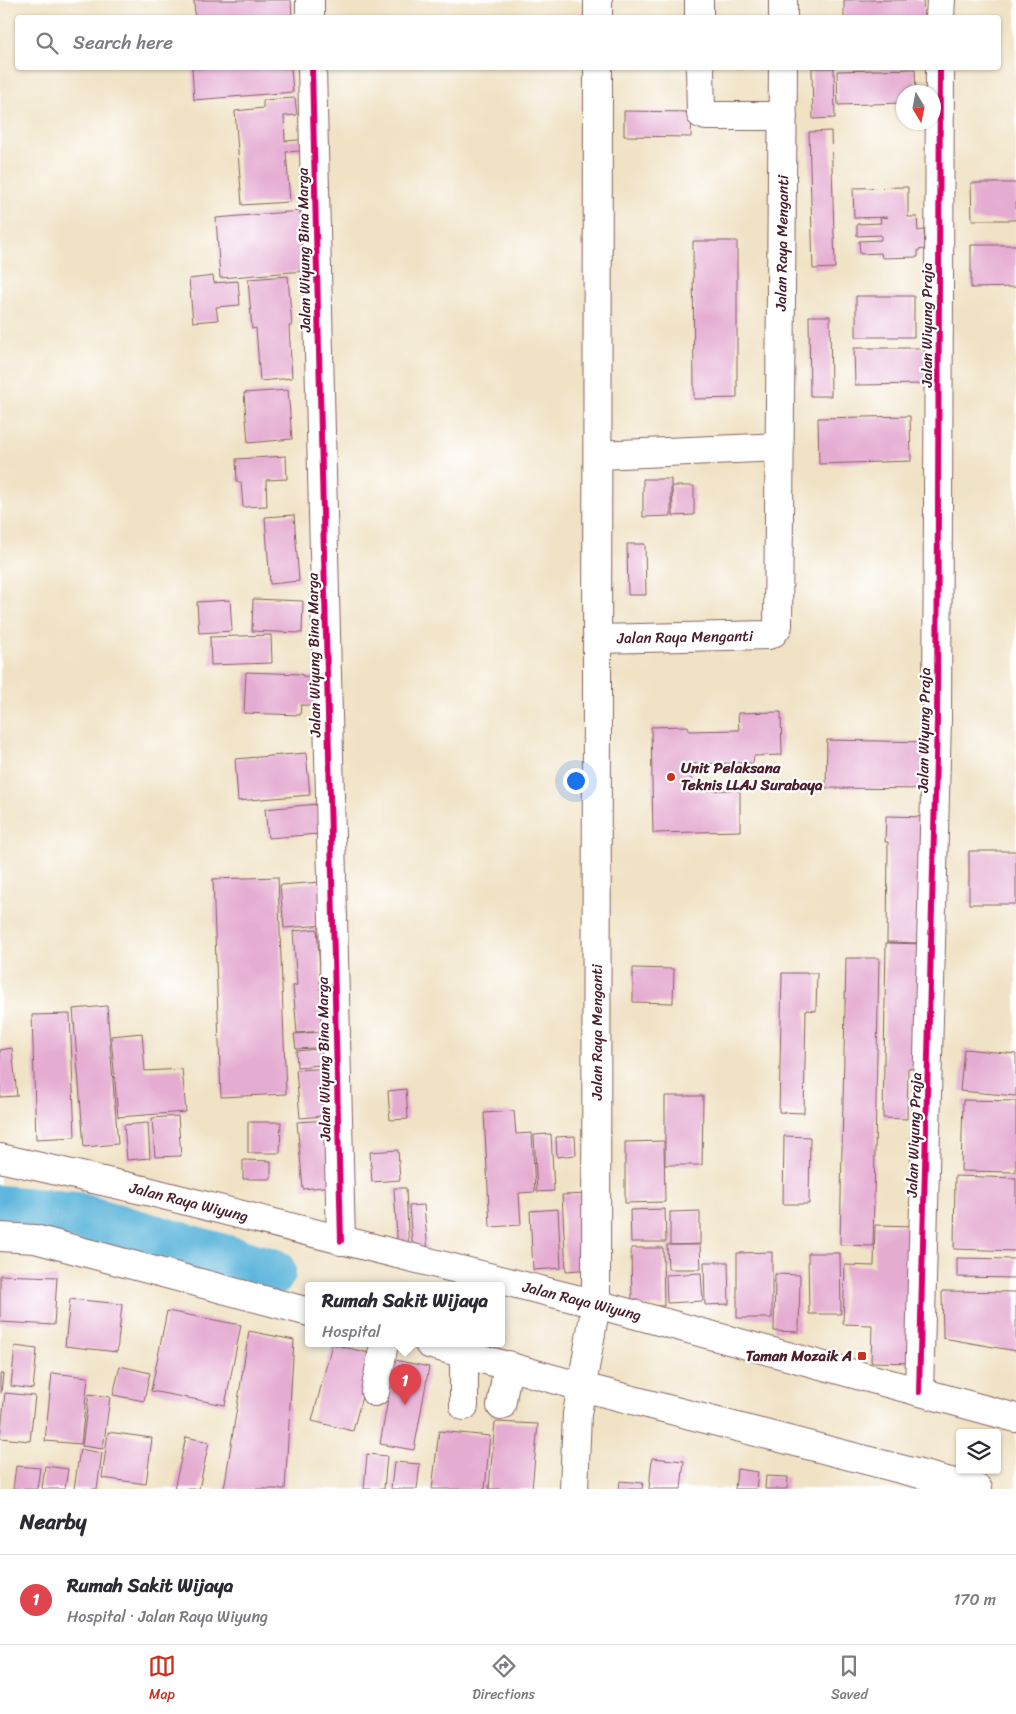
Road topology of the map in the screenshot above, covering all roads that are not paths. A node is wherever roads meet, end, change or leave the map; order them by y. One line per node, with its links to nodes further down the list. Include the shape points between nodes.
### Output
1 (310, 0): 6 (street)
2 (598, 0): 7 (street)
3 (699, 0): 8 (street)
4 (783, 0): 9 (street)
5 (940, 0): 10 (street)
6 (310, 15)
7 (598, 15)
8 (699, 15)
9 (783, 15)
10 (940, 15)
11 (312, 70): 22 (street, Jalan Wiyung Bina Marga)
12 (598, 70): 18 (street)
13 (700, 70): 16 (street, via 701,114)
14 (783, 70): 16 (street, Jalan Raya Menganti)
15 (940, 70): 31 (street, Jalan Wiyung Praja, via 937,721)
16 (783, 116): 17 (street, Jalan Raya Menganti)
17 (780, 447): 18 (street); 19 (street, Jalan Raya Menganti, via 778,626 775,631 768,635)
18 (598, 455): 19 (street)
19 (598, 639): 23 (street, Jalan Raya Menganti)
20 (0, 1158): 22 (street, Jalan Raya Wiyung, via 147,1191)
21 (0, 1237): 24 (street, via 35,1239)
22 (341, 1241): 23 (street, Jalan Raya Wiyung)
23 (596, 1304): 29 (street, Jalan Raya Menganti); 31 (street, Jalan Raya Wiyung)
24 (305, 1311)
25 (383, 1347): 30 (street)
26 (441, 1347): 27 (street)
27 (464, 1353): 28 (street); 32 (street)
28 (508, 1365): 29 (street); 33 (street)
29 (584, 1376): 35 (street); 36 (street, Jalan Raya Menganti, via 577,1414)
30 (375, 1392)
31 (919, 1392): 34 (street, Jalan Raya Wiyung)
32 (464, 1406)
33 (500, 1406)
34 (1016, 1418)
35 (923, 1482): 37 (street)
36 (574, 1489)
37 (978, 1489)

